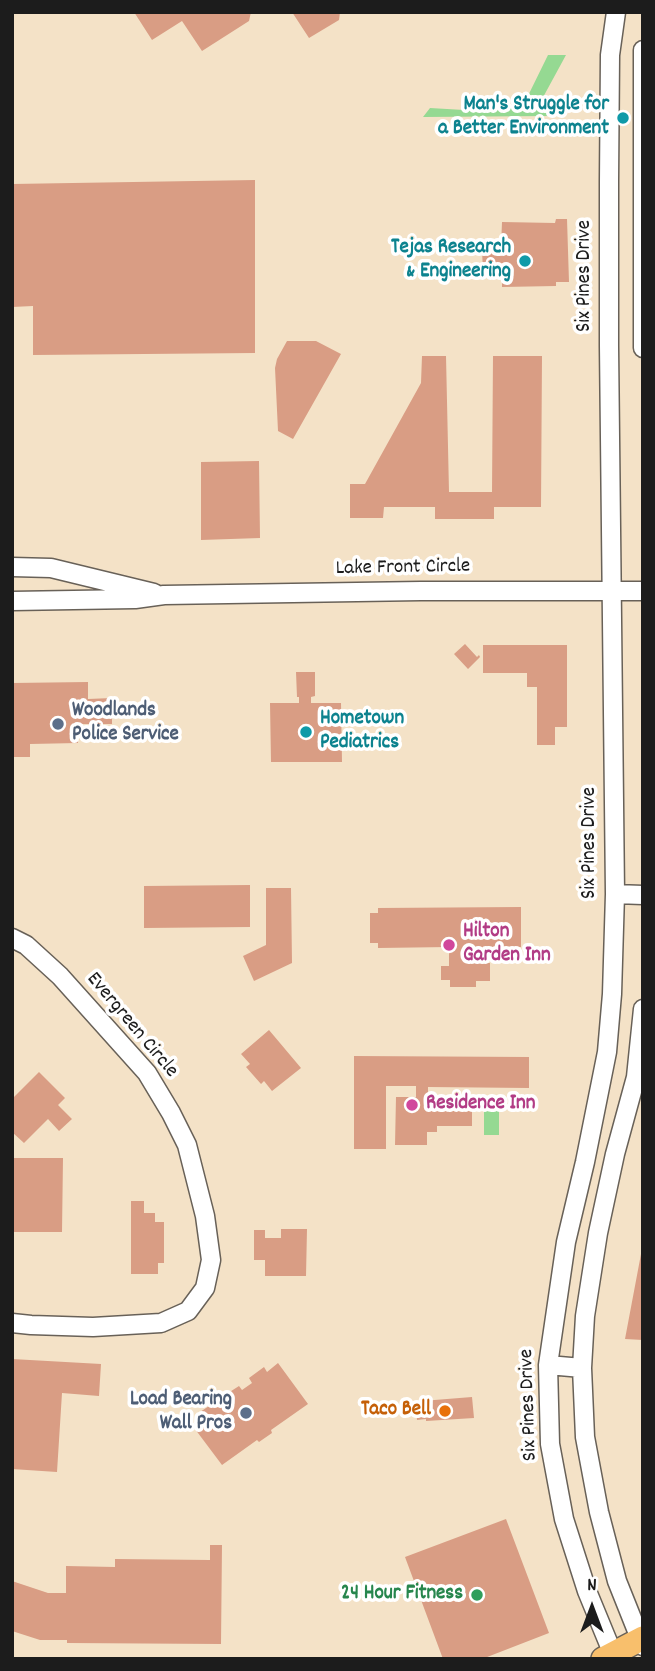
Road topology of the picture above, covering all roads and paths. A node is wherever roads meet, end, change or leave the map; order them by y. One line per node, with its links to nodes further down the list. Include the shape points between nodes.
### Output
1 (616, 12): 5 (street, Six Pines Drive, via 610,55 609,181)
2 (643, 50): 3 (street)
3 (643, 348)
4 (12, 567): 7 (street, Lake Front Circle, via 51,568)
5 (612, 590): 6 (street, Lake Front Circle); 7 (street, Lake Front Circle); 9 (street, Six Pines Drive)
6 (643, 591)
7 (164, 595): 8 (street, Lake Front Circle)
8 (12, 601)
9 (615, 894): 10 (street); 13 (street, Six Pines Drive, via 607,1052)
10 (643, 895)
11 (12, 938): 15 (street, Evergreen Circle, via 60,976 147,1073 187,1145 211,1260 205,1288 188,1311 161,1323 93,1327)
12 (643, 1009): 14 (street, via 636,1077)
13 (594, 1113): 14 (street); 16 (street, Six Pines Drive, via 566,1242)
14 (625, 1118): 17 (street, via 598,1233)
15 (12, 1323)
16 (548, 1365): 17 (street); 19 (street, Six Pines Drive, via 550,1444 564,1519)
17 (582, 1368): 18 (street, via 585,1437 599,1512 617,1581)
18 (642, 1641): 19 (main road)
19 (610, 1657)

